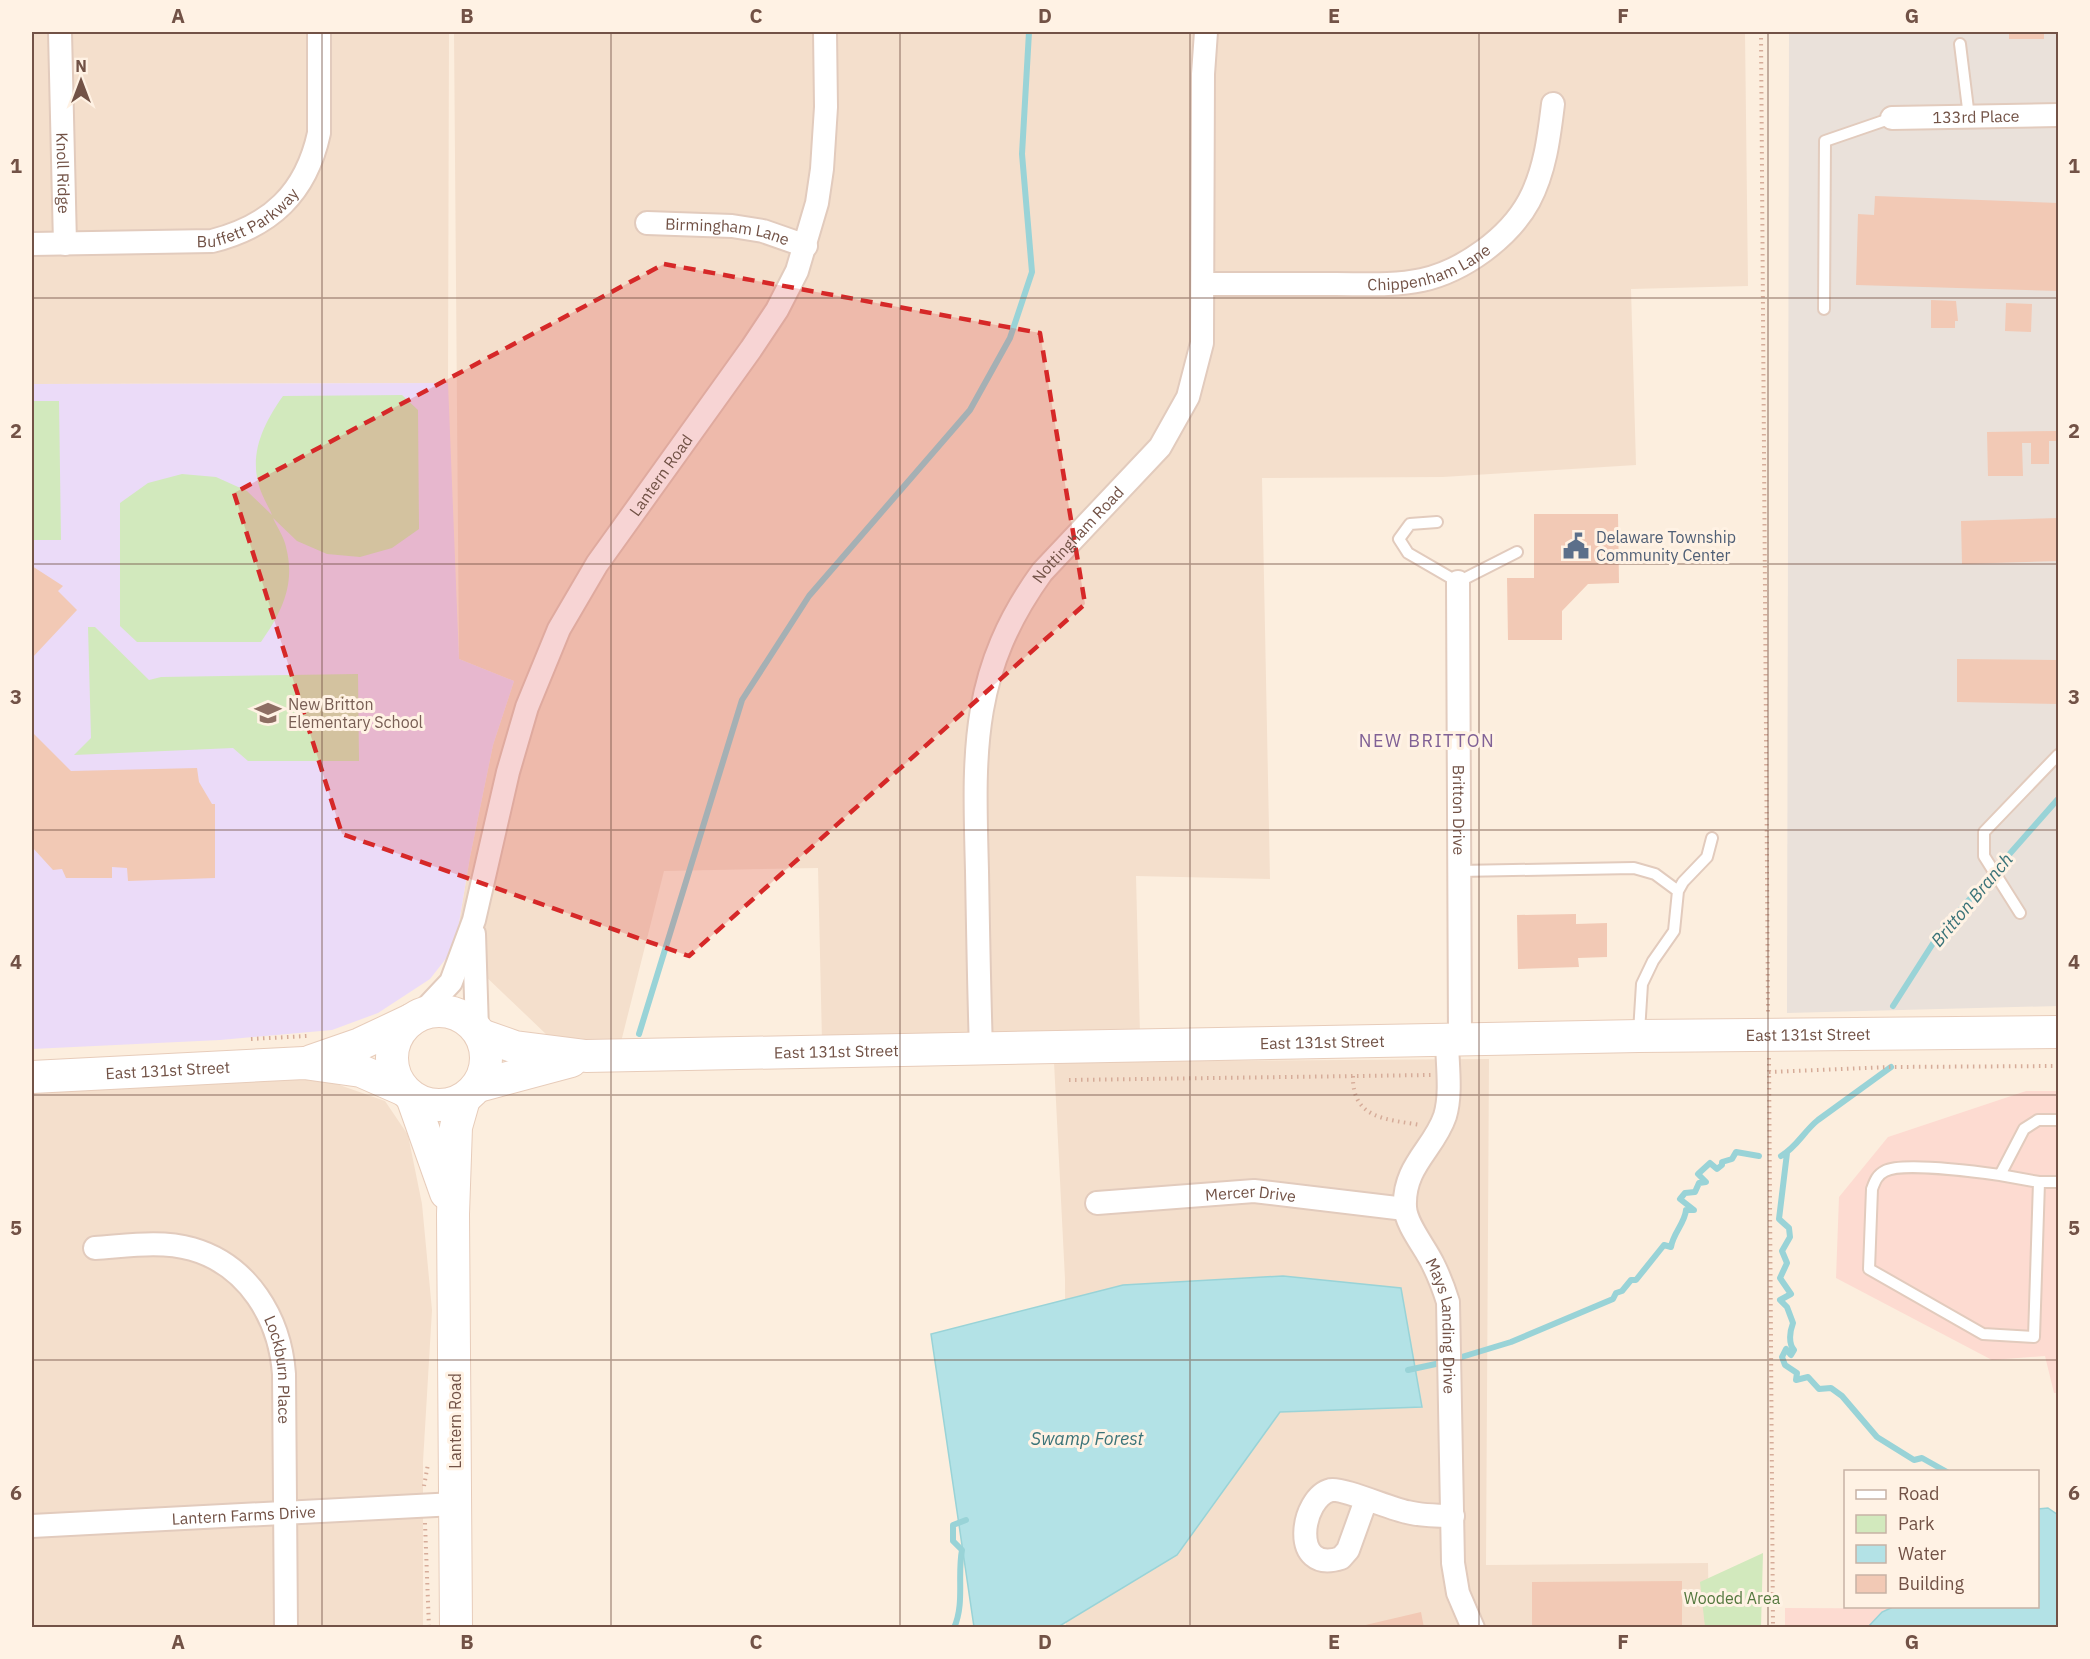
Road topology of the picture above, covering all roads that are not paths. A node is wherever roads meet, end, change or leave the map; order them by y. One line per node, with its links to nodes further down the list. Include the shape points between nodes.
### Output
1 (60, 32): 12 (street, Knoll Ridge)
2 (319, 32): 12 (street, Buffett Parkway, via 316,148 303,177 271,215 240,232 212,241)
3 (825, 32): 13 (street, Lantern Road, via 822,170)
4 (1206, 32): 14 (street, Nottingham Road)
5 (1960, 44): 8 (lane)
6 (1553, 104): 14 (street, Chippenham Lane, via 1547,149 1530,201 1501,235 1460,265 1421,280 1389,284)
7 (2058, 116): 8 (street, 133rd Place)
8 (1969, 117): 9 (street, 133rd Place)
9 (1892, 118): 15 (lane, via 1824,141)
10 (647, 223): 13 (street, Birmingham Lane, via 732,226 763,231)
11 (32, 244): 12 (street, Buffett Parkway)
12 (64, 244)
13 (806, 246): 24 (street, Lantern Road, via 777,310 597,564 559,629 527,707 507,772)
14 (1204, 284): 30 (street, Nottingham Road, via 1199,361 1175,423 1160,447 1028,591 997,649 985,687 975,754)
15 (1824, 309)
16 (1437, 522): 18 (lane, via 1410,524 1399,539 1408,553)
17 (1517, 552): 18 (lane)
18 (1458, 582): 21 (street, Britton Drive)
19 (2058, 755): 23 (lane, via 1984,832 1984,856)
20 (1712, 838): 22 (lane, via 1707,857)
21 (1459, 871): 22 (lane, via 1634,868 1655,874); 29 (street, Britton Drive)
22 (1678, 891): 28 (lane, via 1674,931 1642,984)
23 (2020, 913)
24 (474, 920): 25 (street, Lantern Road, via 451,982); 26 (street, Lantern Road)
25 (415, 1017): 26 (street, via 435,1011 450,1012 464,1018); 32 (street, East 131st Street, via 360,1044); 34 (street, via 398,1034 392,1052 393,1072)
26 (479, 1032): 31 (street, East 131st Street, via 515,1047); 35 (street, via 487,1053 485,1071)
27 (2058, 1032): 28 (street, East 131st Street)
28 (1640, 1036): 29 (street, East 131st Street)
29 (1454, 1039): 30 (street, East 131st Street); 41 (street, via 1445,1116 1416,1162 1406,1191)
30 (981, 1049): 31 (street, East 131st Street)
31 (586, 1056): 35 (street, East 131st Street)
32 (304, 1063): 33 (street, East 131st Street); 34 (street, East 131st Street, via 361,1071)
33 (32, 1077)
34 (407, 1093): 35 (street, via 429,1105 447,1105); 42 (street, Lantern Road)
35 (471, 1093): 42 (street, Lantern Road, via 456,1127)
36 (2058, 1120): 37 (lane, via 2038,1120 2024,1129)
37 (2000, 1175): 38 (lane); 38 (lane, via 1906,1167 1886,1170 1876,1178 1872,1189 1869,1269 1983,1334 2034,1337)
38 (2039, 1182): 39 (lane)
39 (2058, 1182)
40 (1097, 1203): 41 (street, Mercer Drive, via 1254,1191)
41 (1405, 1209): 47 (street, Mays Landing Drive, via 1448,1302)
42 (453, 1214): 45 (street, Lantern Road)
43 (95, 1248): 46 (street, Lockburn Place, via 155,1245 191,1249 227,1266 260,1300 275,1326 283,1356)
44 (1366, 1500): 47 (street, via 1409,1513)
45 (440, 1504): 46 (street, Lantern Farms Drive); 50 (street, Lantern Road)
46 (285, 1512): 48 (street, Lantern Farms Drive); 49 (street, Lockburn Place)
47 (1453, 1516): 51 (street, Mays Landing Drive, via 1456,1579)
48 (32, 1526)
49 (286, 1628)
50 (456, 1628)
51 (1473, 1628)

